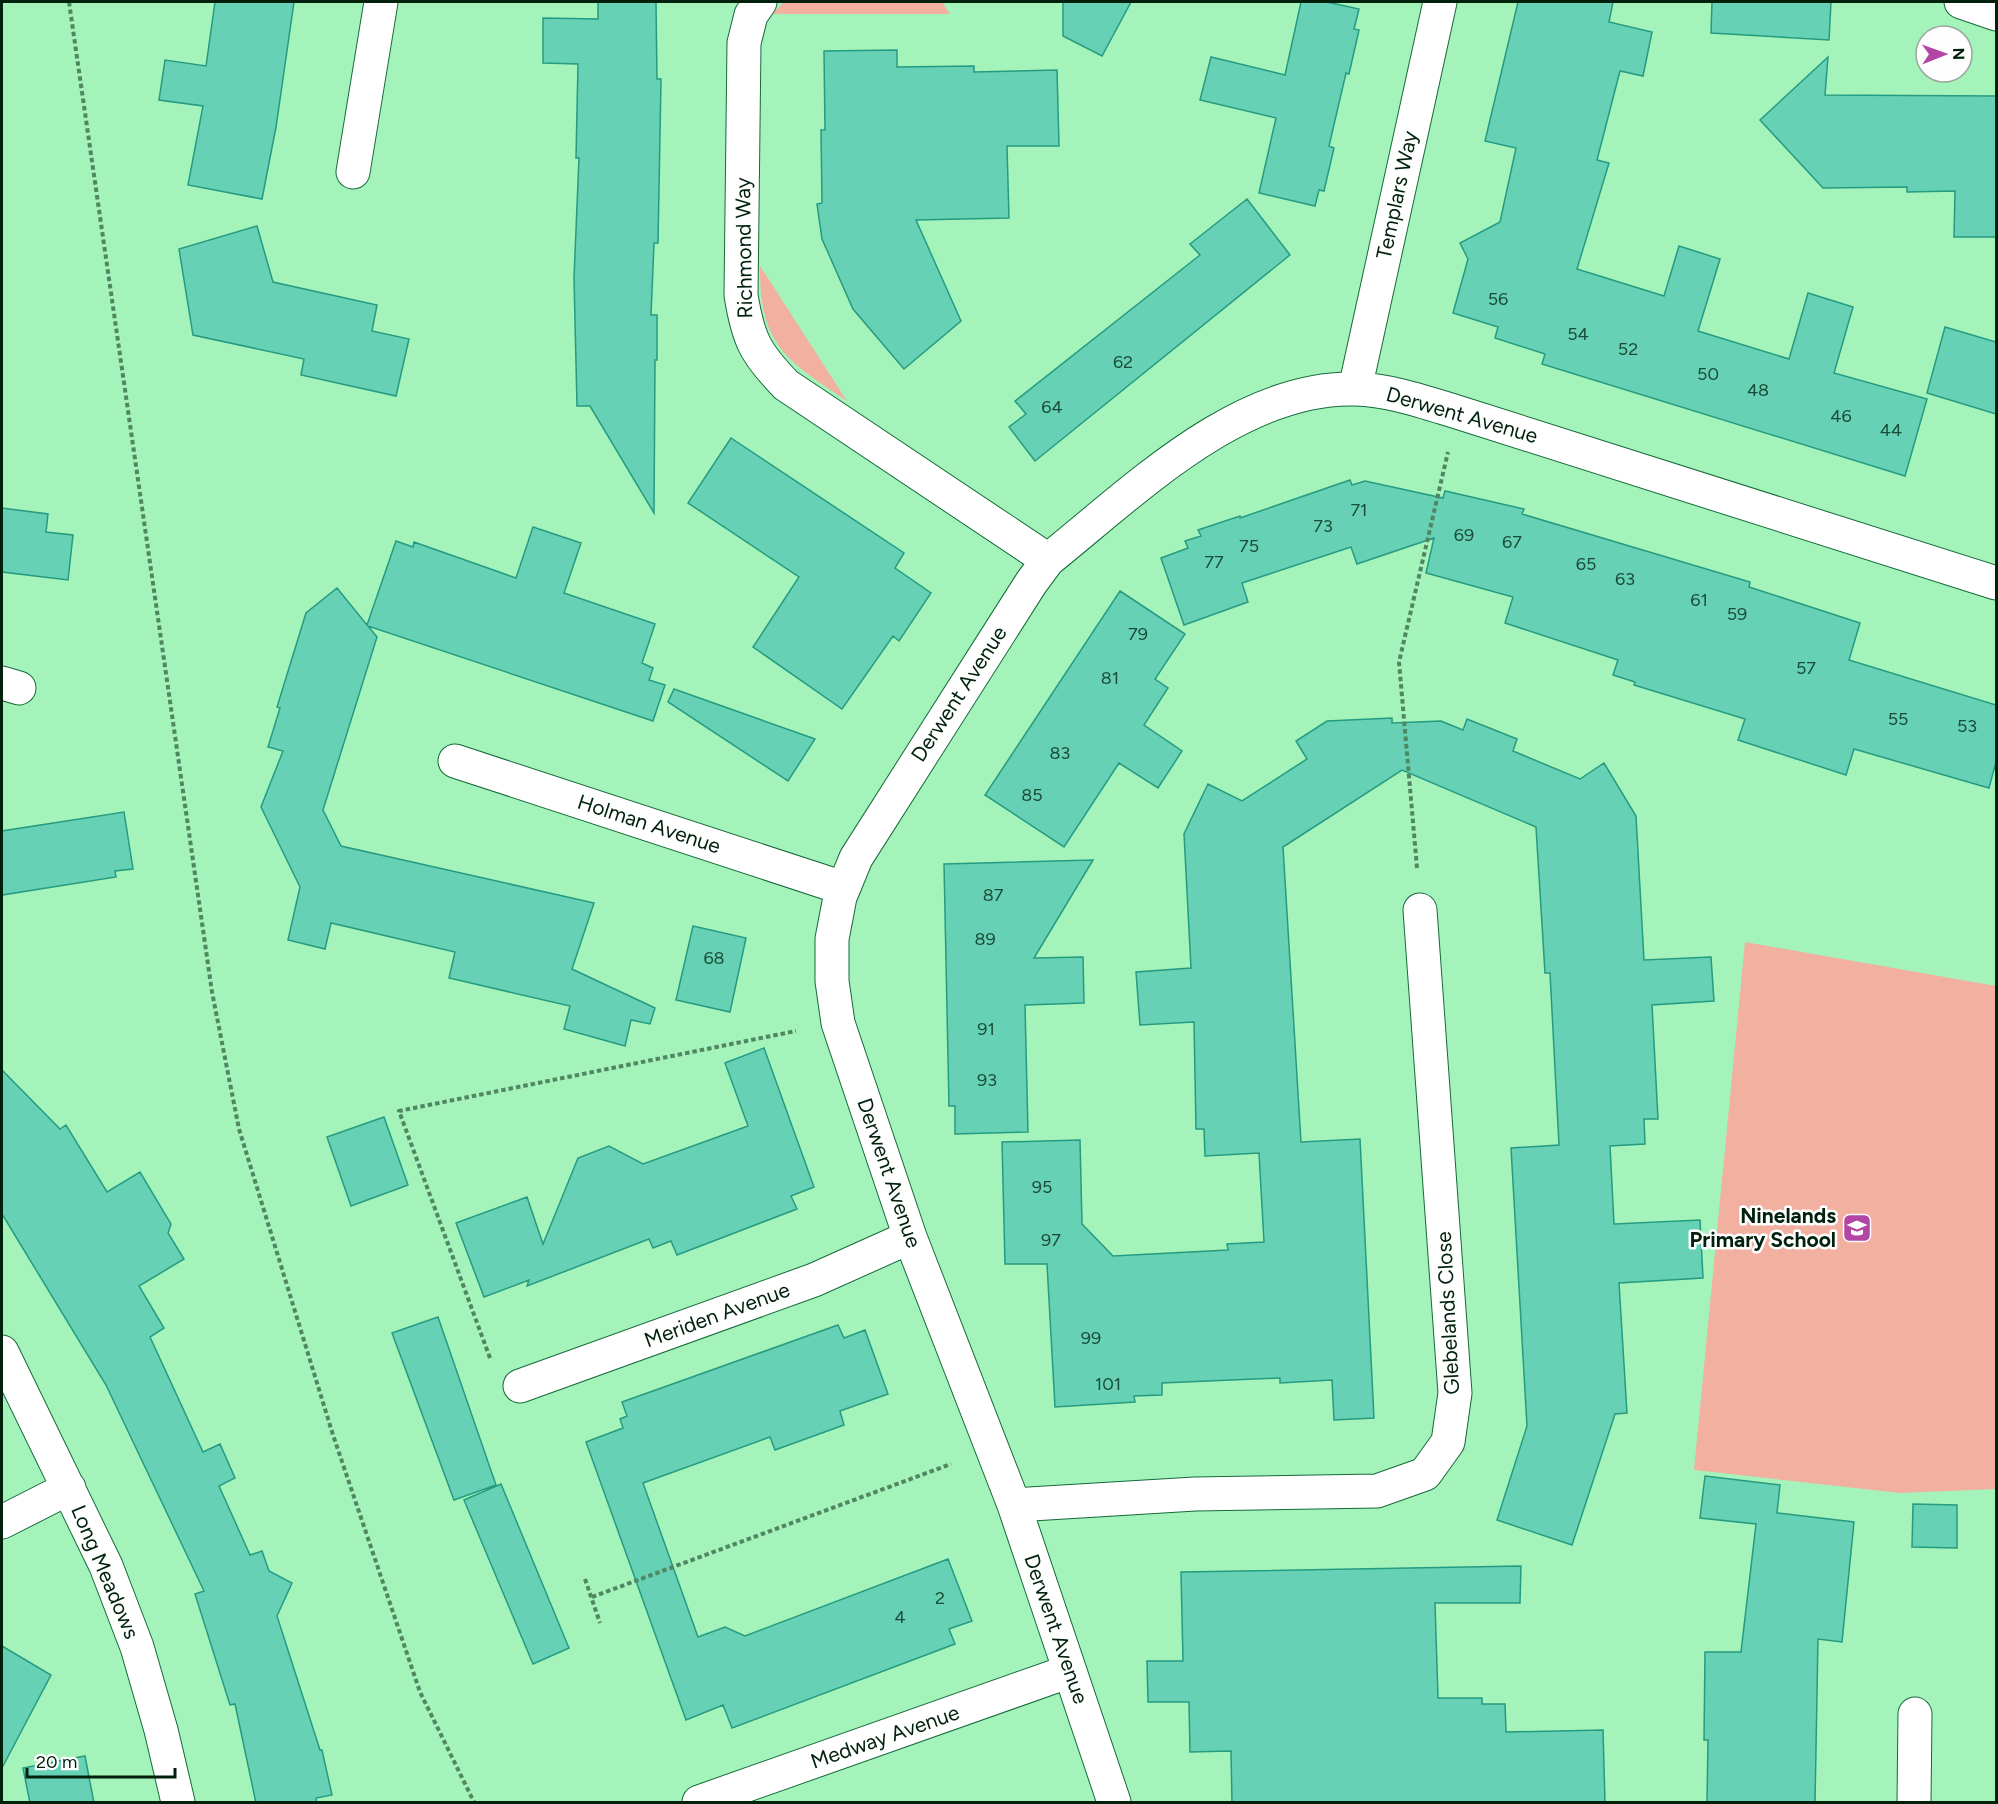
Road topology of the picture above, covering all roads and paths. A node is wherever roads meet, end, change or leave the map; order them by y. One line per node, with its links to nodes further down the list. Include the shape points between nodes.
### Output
1 (69, 2): 29 (path, via 210,980 239,1129 333,1435 420,1692)
2 (381, 2): 7 (street)
3 (760, 2): 10 (street, Richmond Way, via 751,15 744,43 741,295 747,329 762,360 786,385)
4 (1440, 2): 8 (street, Templars Way)
5 (1961, 2): 6 (street)
6 (1996, 14)
7 (353, 172)
8 (1355, 389): 9 (street, Derwent Avenue, via 1400,394); 10 (street, Derwent Avenue, via 1326,390 1266,405 1196,442)
9 (1457, 411): 11 (street, Derwent Avenue); 14 (path, via 1399,662)
10 (1048, 560): 13 (street, Derwent Avenue, via 878,821)
11 (1996, 583)
12 (455, 761): 13 (street, Holman Avenue)
13 (843, 888): 15 (street, Derwent Avenue, via 832,939)
14 (1420, 910): 21 (street, Glebelands Close, via 1455,1393 1448,1442 1425,1474 1377,1491 1195,1494)
15 (838, 1023): 16 (street, Derwent Avenue); 18 (path, via 399,1111 492,1366)
16 (910, 1237): 18 (street, Meriden Avenue, via 814,1280); 19 (street, Derwent Avenue)
17 (2, 1352): 20 (street, Long Meadows)
18 (520, 1386)
19 (992, 1449): 21 (street, Derwent Avenue); 24 (path)
20 (69, 1488): 22 (street); 28 (street, Long Meadows, via 106,1566 137,1647)
21 (1014, 1505): 26 (street, Derwent Avenue)
22 (2, 1522)
23 (585, 1579): 24 (path)
24 (592, 1597): 25 (path)
25 (600, 1623)
26 (1070, 1671): 30 (street, Medway Avenue); 31 (street, Derwent Avenue)
27 (1915, 1714): 32 (street)
28 (178, 1803)
29 (474, 1803)
30 (699, 1803)
31 (1114, 1803)
32 (1914, 1803)

